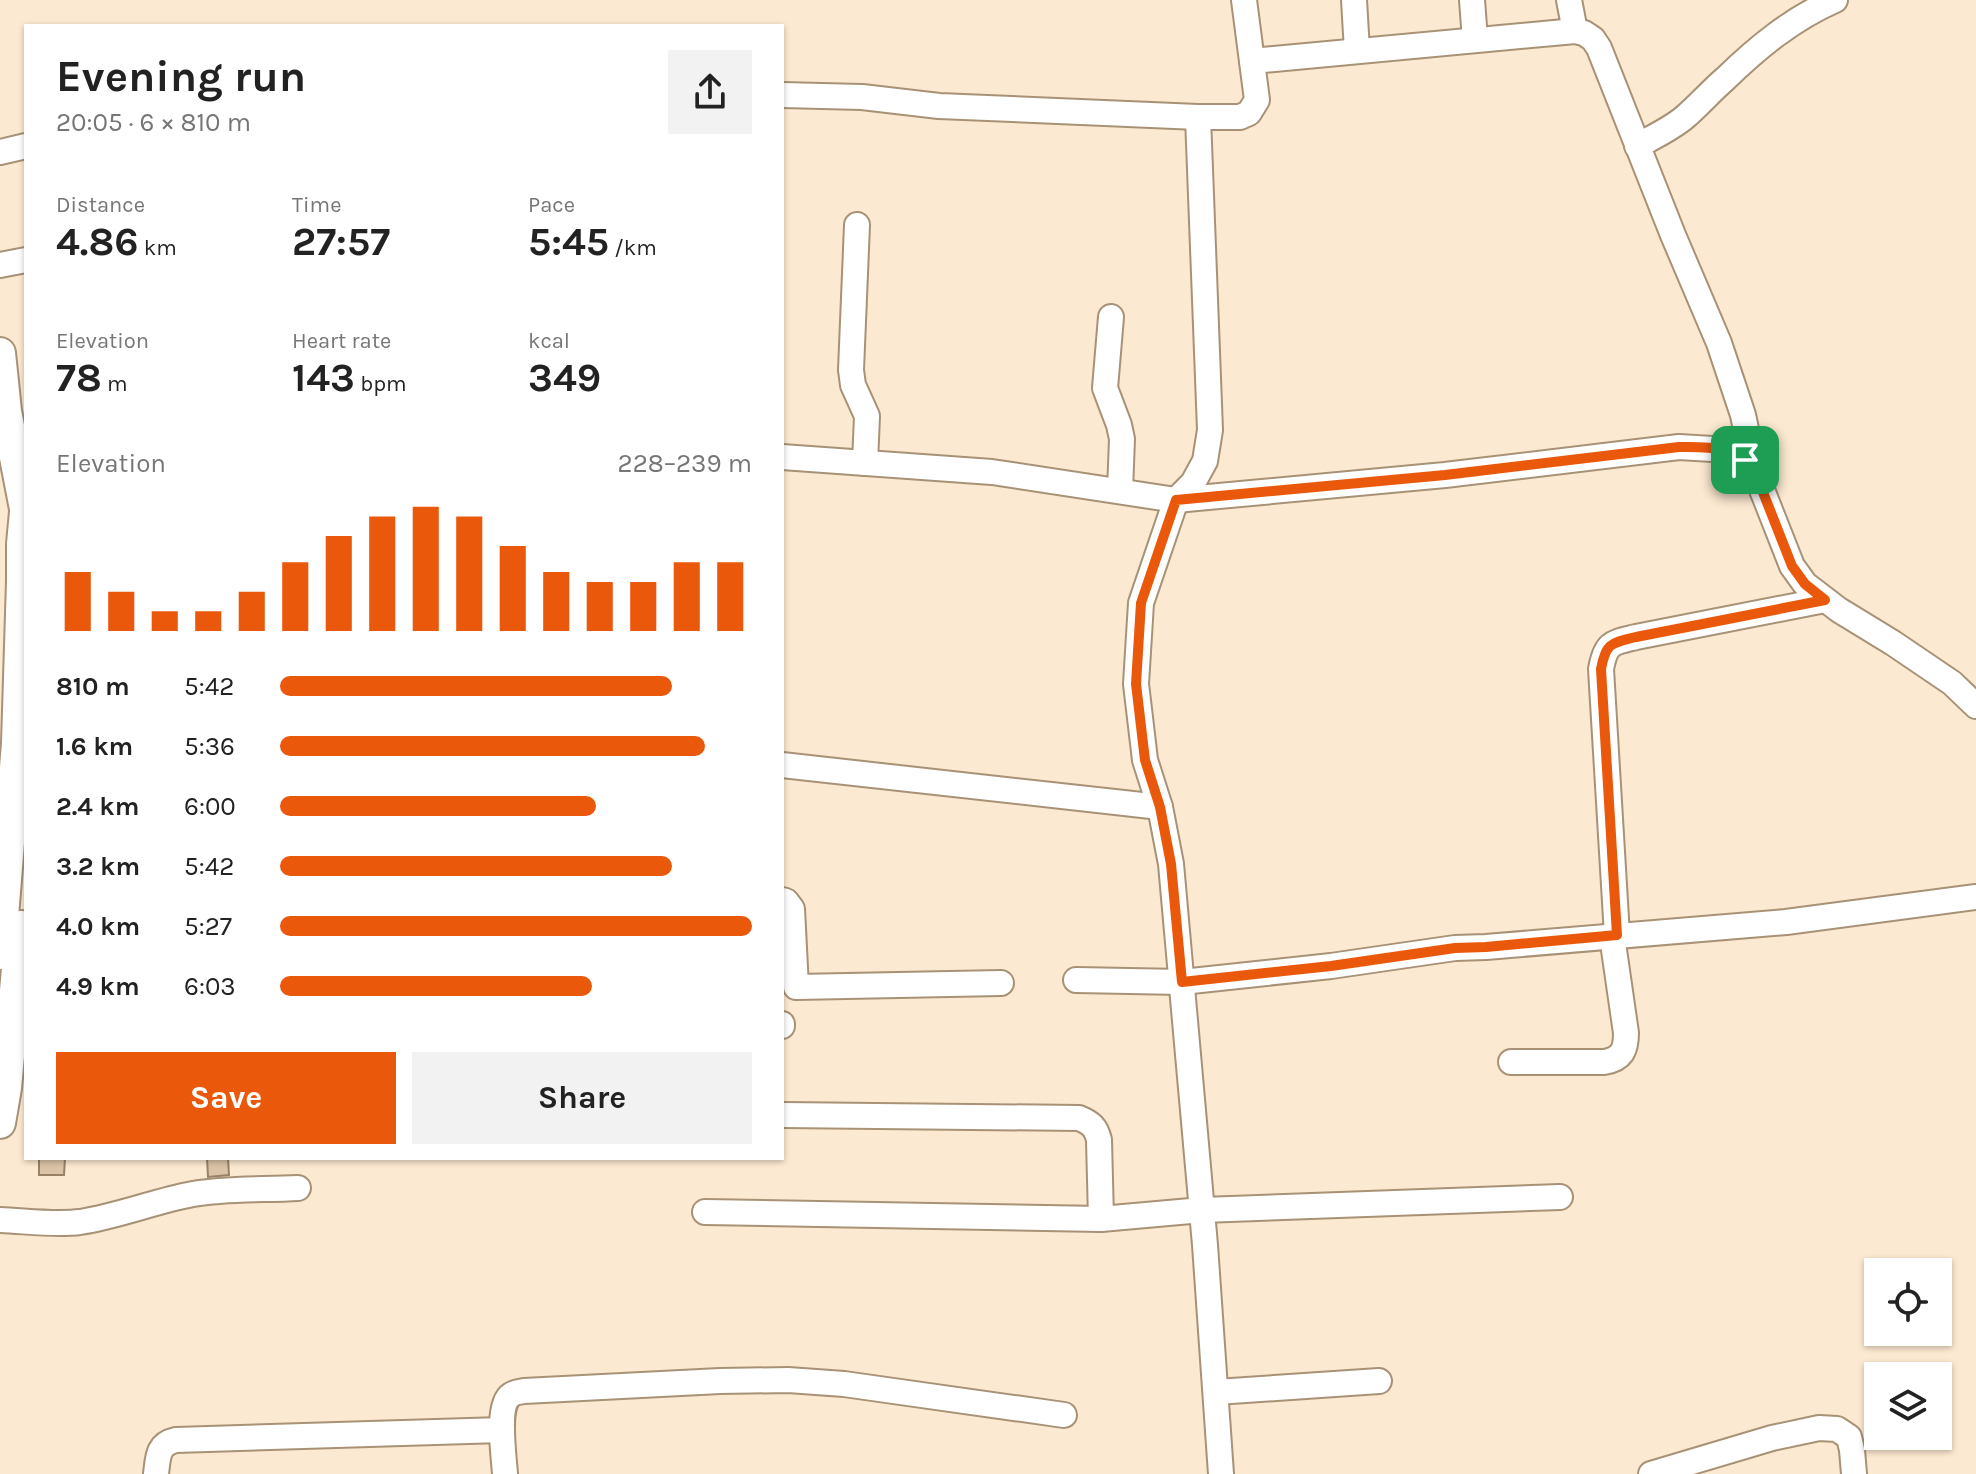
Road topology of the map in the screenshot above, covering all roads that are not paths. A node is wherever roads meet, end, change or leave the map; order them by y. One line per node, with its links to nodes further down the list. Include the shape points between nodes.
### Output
1 (1244, 0): 9 (street)
2 (1354, 0): 8 (street)
3 (1472, 0): 7 (street)
4 (1569, 0): 6 (street)
5 (1835, 0): 13 (street, via 1782,28 1685,118)
6 (1575, 31): 7 (street); 13 (street, via 1599,48)
7 (1475, 40): 8 (street)
8 (1357, 51): 9 (street)
9 (1252, 61): 11 (street, via 1257,100 1249,113)
10 (784, 95): 11 (street)
11 (1198, 117): 26 (street, via 1210,430 1205,461)
12 (24, 146): 14 (street)
13 (1637, 146): 22 (street, via 1719,343 1745,425)
14 (0, 152)
15 (857, 225): 23 (street, via 851,370 867,416)
16 (24, 260): 17 (street)
17 (0, 265)
18 (1111, 317): 24 (street, via 1105,388 1122,439)
19 (0, 353): 20 (main road)
20 (11, 410): 25 (main road)
21 (784, 457): 23 (street)
22 (1745, 460): 26 (street, via 1729,450 1679,447); 28 (street, via 1755,472 1792,566)
23 (865, 463): 24 (street, via 992,472)
24 (1120, 491): 26 (street)
25 (24, 499)
26 (1176, 500): 32 (street, via 1141,603 1136,684 1145,760)
27 (24, 528): 30 (main road)
28 (1825, 600): 29 (street, via 1952,683); 36 (street, via 1636,637 1612,643 1604,651)
29 (1976, 706)
30 (8, 744): 37 (main road)
31 (784, 765): 32 (street)
32 (1160, 807): 39 (street)
33 (24, 883): 37 (main road)
34 (1976, 897): 36 (street, via 1786,922)
35 (784, 901): 41 (street, via 792,909)
36 (1614, 936): 39 (street, via 1455,948); 42 (street, via 1626,1033 1621,1056 1604,1062)
37 (15, 949): 44 (main road)
38 (1076, 980): 39 (street)
39 (1182, 982): 47 (street)
40 (1001, 983): 41 (street)
41 (789, 988)
42 (1511, 1062)
43 (784, 1115): 49 (street, via 1079,1118 1097,1130)
44 (0, 1123)
45 (298, 1188): 50 (street, via 198,1193 79,1222)
46 (1560, 1197): 47 (street)
47 (1202, 1210): 49 (street); 52 (street)
48 (705, 1212): 49 (street)
49 (1101, 1219)
50 (0, 1220)
51 (1379, 1381): 52 (street)
52 (1216, 1392): 57 (street)
53 (1064, 1415): 54 (street, via 844,1384 720,1381 515,1392 504,1405)
54 (502, 1430): 55 (street, via 167,1441 159,1451); 56 (street)
55 (156, 1474)
56 (505, 1474)
57 (1221, 1474)
58 (1651, 1474): 59 (street, via 1819,1428 1837,1429 1849,1437)
59 (1854, 1474)

